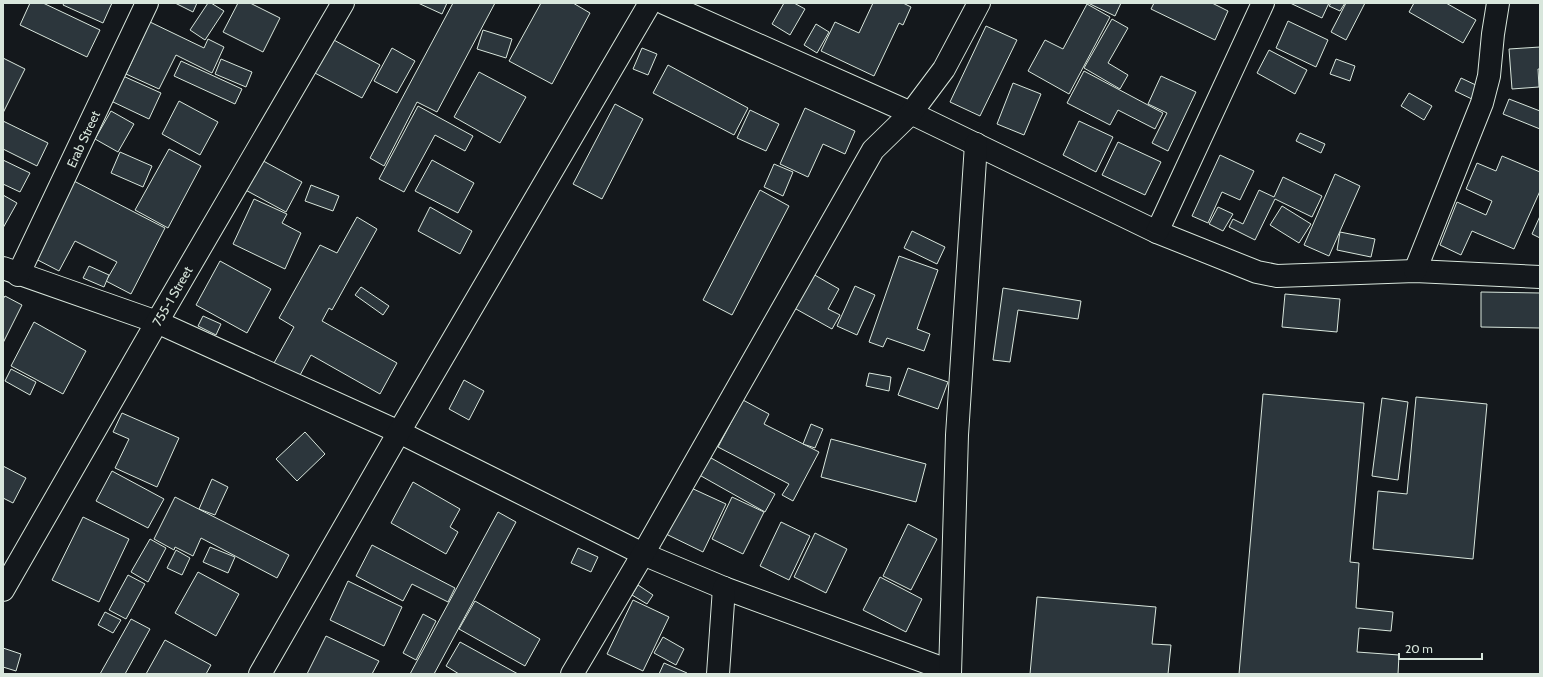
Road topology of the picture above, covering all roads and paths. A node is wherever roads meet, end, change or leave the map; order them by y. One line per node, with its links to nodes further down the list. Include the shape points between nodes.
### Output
1 (147, 3): 12 (street, Erab Street)
2 (343, 3): 14 (street, 755-1 Street)
3 (650, 3): 15 (street)
4 (664, 3): 8 (street)
5 (979, 3): 8 (street, via 944,69)
6 (1263, 3): 10 (street)
7 (1498, 3): 11 (street, via 1489,76 1482,103)
8 (911, 113): 9 (street); 16 (street, via 873,150)
9 (976, 144): 10 (street); 19 (street, via 956,436)
10 (1157, 232): 11 (street, via 1266,275)
11 (1415, 271): 13 (street)
12 (11, 272): 14 (street)
13 (1540, 277)
14 (157, 322): 15 (street); 18 (street, 755-1 Street)
15 (399, 432): 16 (street); 20 (street)
16 (643, 554): 17 (street); 21 (street)
17 (724, 588): 19 (street); 22 (street)
18 (3, 590)
19 (950, 672)
20 (260, 674)
21 (572, 674)
22 (718, 674)

